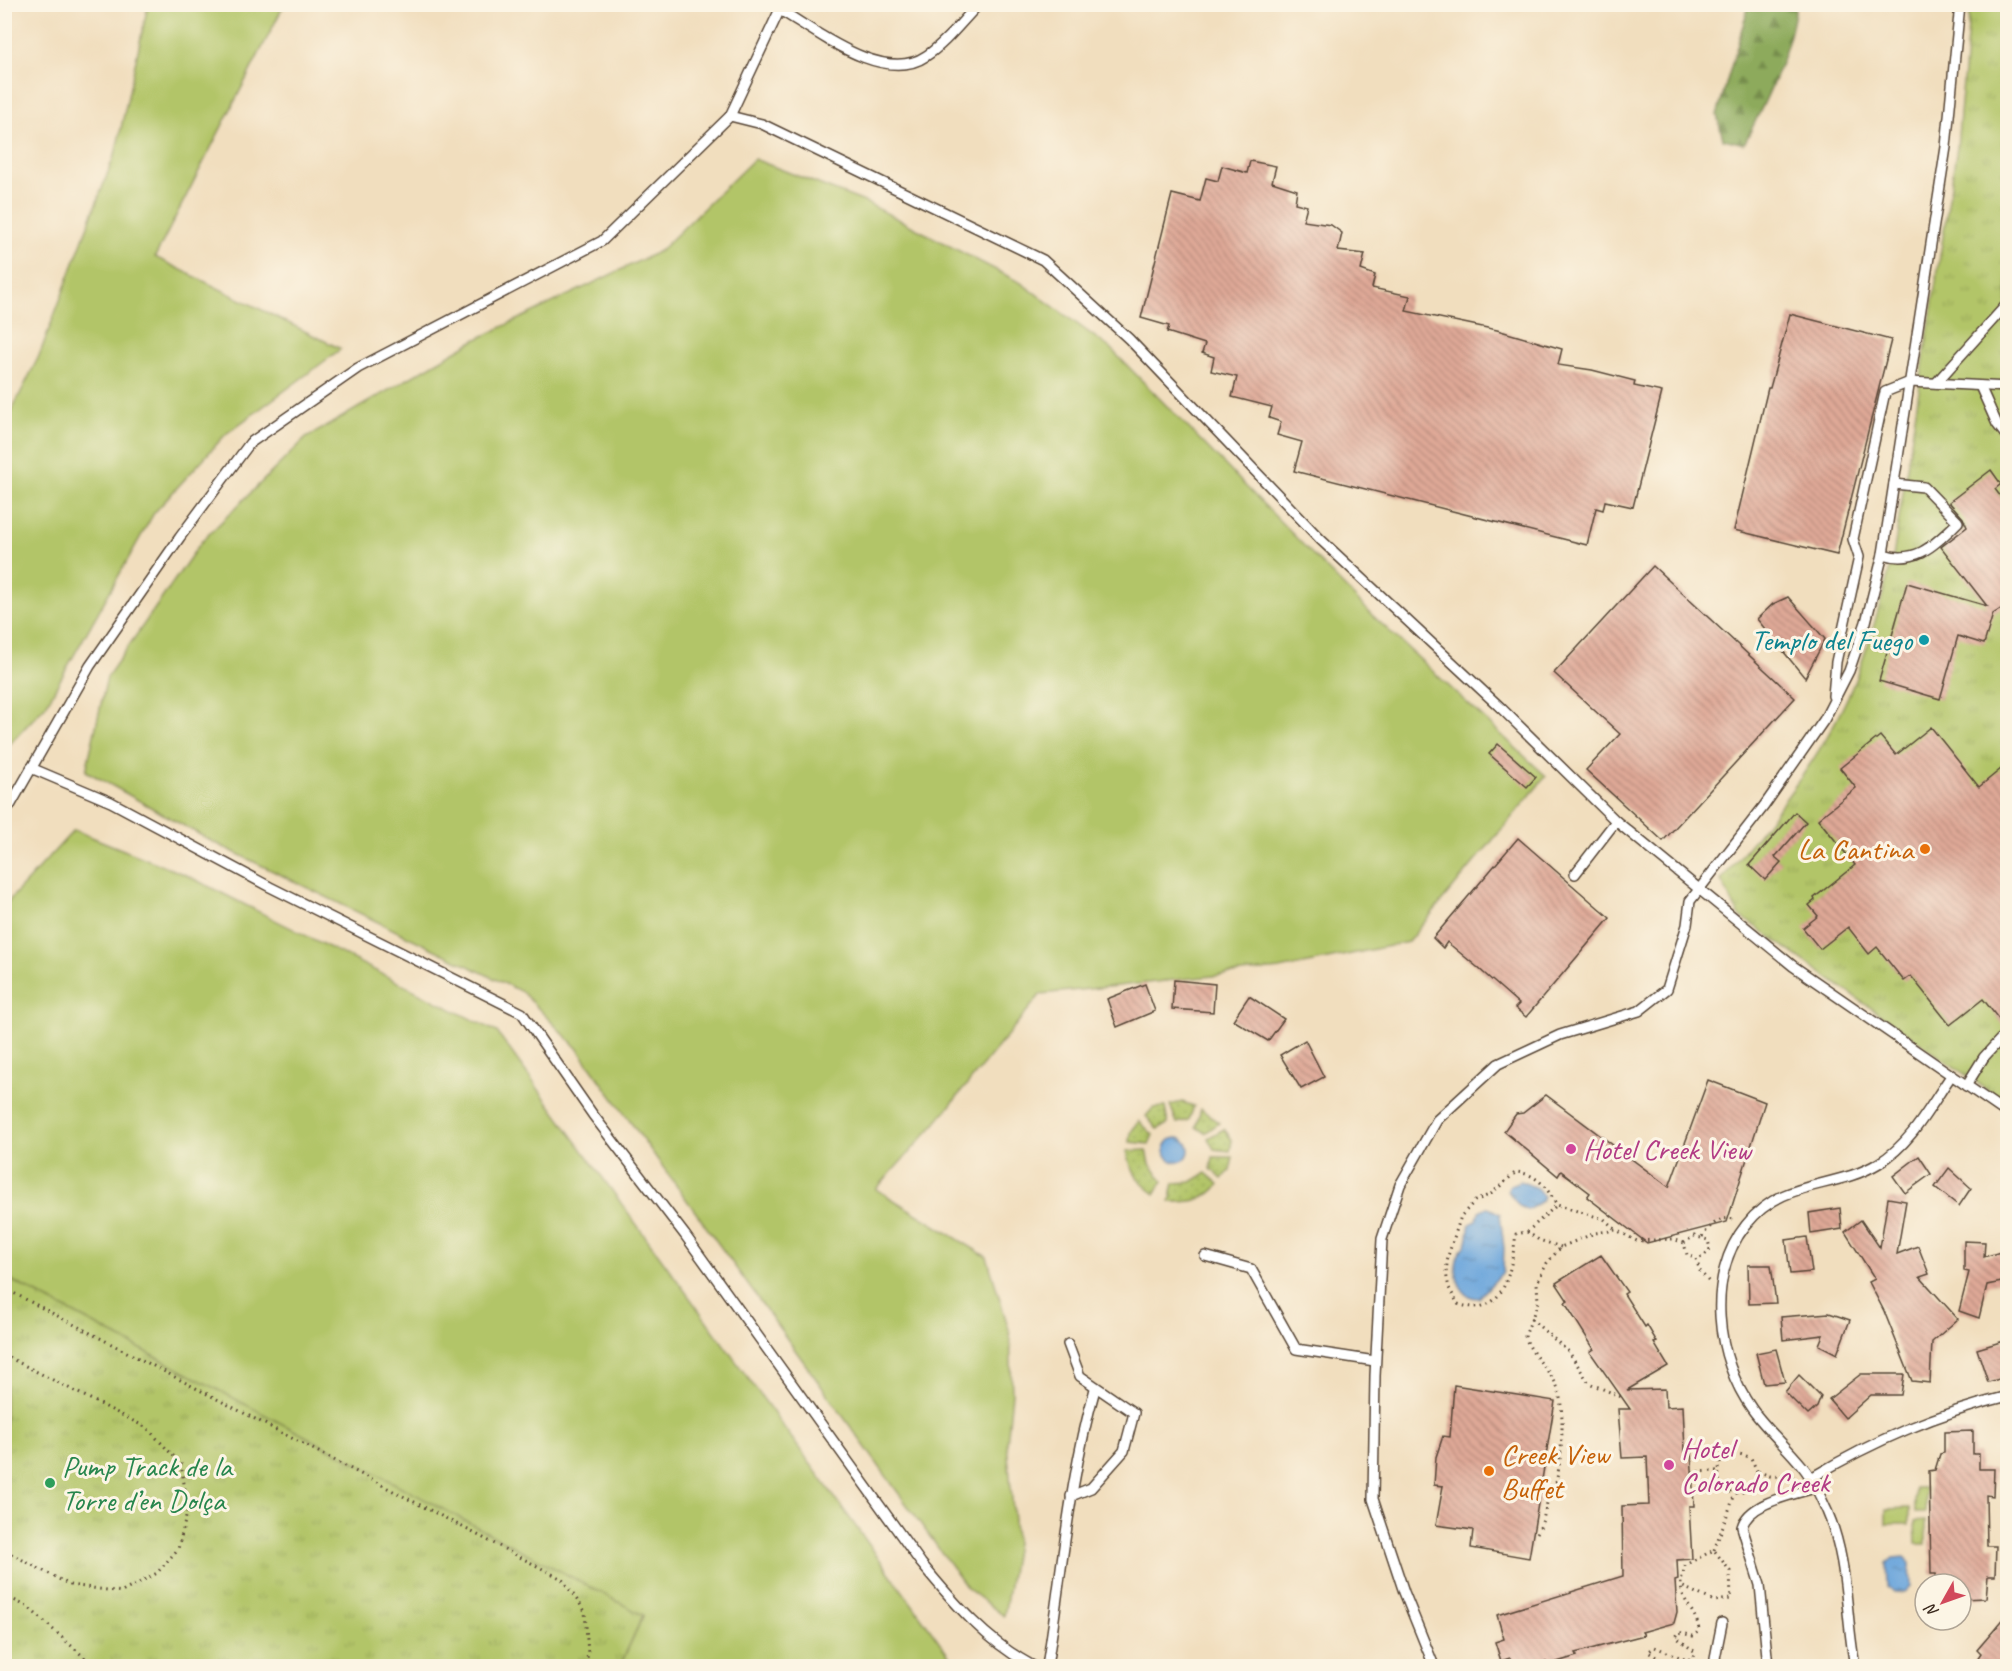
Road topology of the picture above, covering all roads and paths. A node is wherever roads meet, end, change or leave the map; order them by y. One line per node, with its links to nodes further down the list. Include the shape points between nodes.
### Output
1 (979, 4): 3 (lane, via 926,56 907,65 884,64 856,55)
2 (1960, 4): 6 (lane, via 1946,147)
3 (781, 7): 4 (lane)
4 (730, 116): 14 (lane, via 602,241 358,368 250,443 90,666); 16 (lane, via 762,124 1043,260 1129,339 1321,540)
5 (2007, 303): 7 (lane)
6 (1910, 382): 7 (lane); 11 (lane); 13 (lane, via 1885,392 1853,539 1859,557 1836,662)
7 (1936, 383): 8 (lane)
8 (1980, 386): 9 (lane); 10 (lane)
9 (2007, 387)
10 (2007, 438)
11 (1894, 484): 12 (lane); 12 (lane, via 1924,487 1958,522 1929,550 1898,559)
12 (1883, 554): 13 (lane, via 1866,622)
13 (1833, 703): 18 (lane, via 1803,753)
14 (31, 768): 15 (lane); 56 (lane, via 111,802 270,887 522,1013 592,1115 685,1235 921,1563 983,1632)
15 (4, 811)
16 (1616, 821): 17 (lane); 18 (lane)
17 (1575, 874)
18 (1697, 888): 20 (lane, via 1793,966); 37 (lane, via 1667,988 1639,1011 1560,1035 1498,1064 1437,1120 1400,1185 1382,1239)
19 (2007, 1031): 21 (lane)
20 (1950, 1076): 21 (lane); 24 (lane, via 1914,1129 1891,1154 1853,1175 1791,1190)
21 (1966, 1086): 22 (lane)
22 (2007, 1114)
23 (1557, 1206): 25 (path, via 1604,1219); 26 (path); 26 (path, via 1546,1186 1530,1173 1516,1172 1491,1194 1475,1201 1461,1216 1448,1256 1449,1288 1458,1304 1471,1308 1487,1304 1500,1294 1508,1279 1516,1234)
24 (1746, 1225): 27 (path, via 1725,1217); 33 (lane, via 1730,1258)
25 (1616, 1230): 28 (path, via 1637,1241 1673,1239); 29 (path, via 1595,1233)
26 (1527, 1232): 29 (path)
27 (1702, 1237): 28 (path, via 1694,1236); 31 (path, via 1708,1240 1710,1249)
28 (1684, 1244): 31 (path, via 1687,1255)
29 (1561, 1247): 34 (path, via 1546,1263)
30 (1205, 1256): 37 (lane, via 1251,1269 1296,1348)
31 (1696, 1259): 33 (path, via 1710,1283)
32 (4, 1288): 55 (path, via 562,1580 585,1611)
33 (1722, 1288): 44 (lane, via 1723,1344 1734,1378 1752,1410)
34 (1531, 1319): 40 (path, via 1569,1352 1590,1383); 48 (path, via 1525,1336 1530,1350 1556,1383 1561,1424 1557,1480)
35 (1068, 1344): 38 (lane, via 1080,1376)
36 (4, 1355): 49 (path, via 147,1428 181,1464 188,1509 178,1549 156,1573 122,1592 70,1585)
37 (1375, 1361): 58 (lane, via 1373,1500)
38 (1095, 1389): 47 (lane); 47 (lane, via 1134,1413 1124,1451 1091,1488)
39 (2007, 1396): 44 (lane, via 1963,1408 1863,1447)
40 (1624, 1398)
41 (1717, 1471): 42 (path, via 1723,1457 1741,1453 1751,1458); 43 (path); 46 (path, via 1720,1486)
42 (1757, 1471): 44 (path, via 1770,1476); 46 (path, via 1754,1485)
43 (1692, 1472)
44 (1811, 1478): 45 (lane)
45 (1814, 1488): 61 (lane, via 1765,1505 1750,1514 1742,1527 1760,1585); 62 (lane, via 1827,1511 1842,1555)
46 (1735, 1494): 50 (path)
47 (1071, 1496): 57 (lane)
48 (1537, 1533)
49 (4, 1550)
50 (1714, 1550): 51 (path, via 1685,1565); 51 (path, via 1730,1571 1731,1599 1714,1601)
51 (1681, 1586): 59 (path, via 1699,1622 1699,1632 1693,1636 1679,1632 1676,1637 1694,1651 1694,1658 1687,1660 1655,1647 1648,1652 1661,1660)
52 (4, 1595): 54 (path, via 28,1607)
53 (1722, 1623): 60 (lane)
54 (94, 1666)
55 (585, 1666)
56 (1033, 1666)
57 (1047, 1666)
58 (1434, 1666)
59 (1660, 1666)
60 (1718, 1666)
61 (1768, 1666)
62 (1856, 1666)

